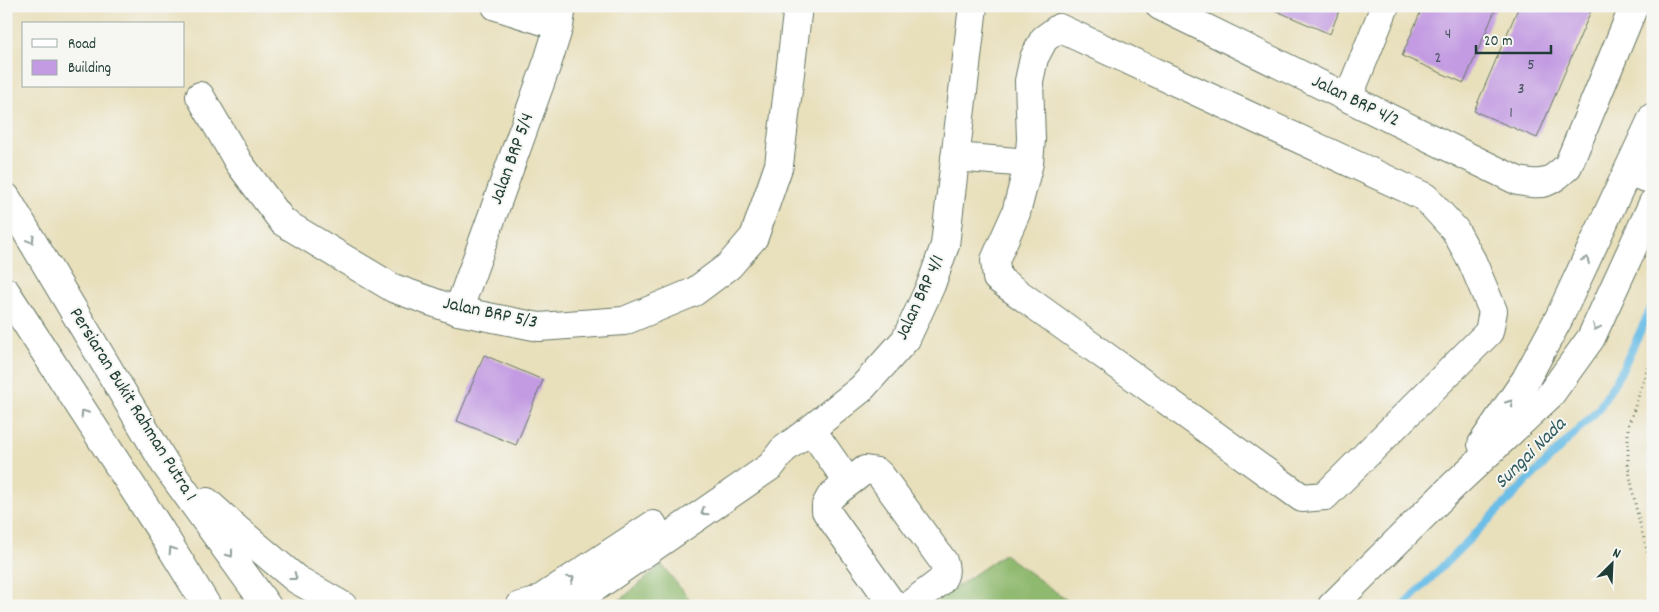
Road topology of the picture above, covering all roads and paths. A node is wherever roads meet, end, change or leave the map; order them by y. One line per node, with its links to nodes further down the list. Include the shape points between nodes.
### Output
1 (496, 6): 7 (street)
2 (798, 6): 17 (street, Jalan BRP 5/3, via 779,165 754,236 729,266 694,292 624,320 539,327)
3 (973, 6): 11 (street, Jalan BRP 4/1)
4 (1160, 6): 9 (street, Jalan BRP 4/2)
5 (1385, 6): 9 (street)
6 (1634, 6): 9 (street, Jalan BRP 4/2, via 1568,166 1553,179 1537,185 1518,181)
7 (560, 16): 17 (street, Jalan BRP 5/4, via 548,61)
8 (200, 96): 17 (street, Jalan BRP 5/3, via 239,163 283,222 393,288)
9 (1348, 98)
10 (1653, 116): 13 (street)
11 (955, 157): 12 (street); 19 (street, Jalan BRP 4/1, via 945,245 906,339 861,389)
12 (1029, 163): 12 (street, via 1029,82 1034,58 1044,39 1059,28 1426,197 1455,230 1472,261 1493,311 1489,332 1325,496 1302,498 997,278 995,260 1016,213)
13 (1641, 176): 23 (street, one-way to 13, via 1526,379)
14 (6, 197): 21 (street, Persiaran Bukit Rahman Putra 1, one-way to 21)
15 (1653, 203): 23 (street, one-way to 23, via 1591,338 1550,395)
16 (6, 292): 26 (street, one-way to 16)
17 (458, 311)
18 (1653, 353): 24 (path, via 1628,427 1628,465)
19 (811, 429): 20 (street, Jalan BRP 4/1); 22 (street)
20 (782, 450): 25 (street, Jalan BRP 4/1, one-way to 20, via 760,454); 29 (street, Jalan BRP 4/1, one-way to 29, via 771,466)
21 (165, 464): 27 (street, Persiaran Bukit Rahman Putra 1, one-way to 27); 28 (street, one-way to 28, via 296,579)
22 (848, 482): 30 (street, via 831,496 826,511 890,601); 31 (street, via 865,470 877,472 943,561 944,578)
23 (1453, 486): 32 (street)
24 (1653, 573)
25 (529, 604)
26 (207, 606)
27 (267, 606)
28 (343, 606)
29 (568, 606)
30 (898, 606)
31 (908, 606)
32 (1332, 606)

